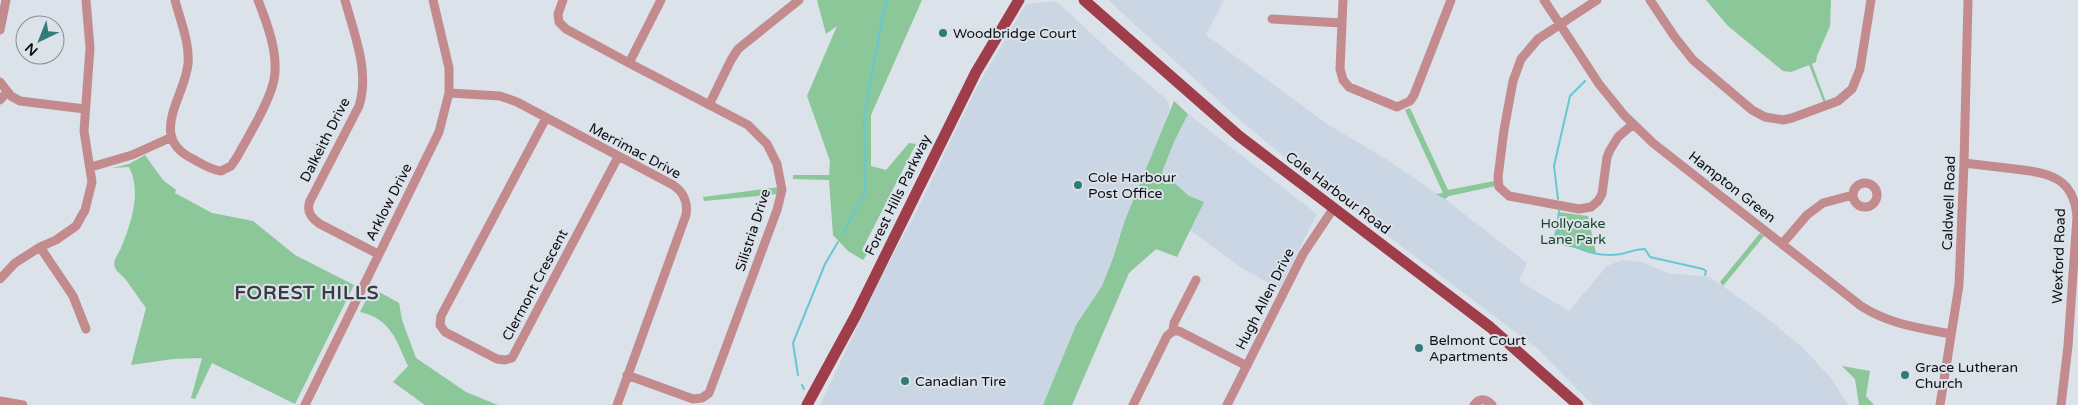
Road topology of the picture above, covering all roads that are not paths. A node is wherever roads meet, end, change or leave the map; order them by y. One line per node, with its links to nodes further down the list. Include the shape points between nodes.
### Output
1 (6, 0): 22 (street)
2 (86, 0): 29 (street, via 90,48)
3 (175, 0): 32 (street, via 188,62 172,114)
4 (258, 0): 32 (street, via 274,57 274,79 234,163 221,171 203,164 182,153)
5 (345, 0): 40 (street, Dalkeith Drive, via 363,69 362,95 310,200 309,211 320,224)
6 (433, 0): 26 (street, Arklow Drive, via 449,68)
7 (563, 0): 23 (street, Silistria Drive, via 558,14 563,26)
8 (661, 0): 23 (street)
9 (799, 0): 28 (street, via 738,49)
10 (1018, 0): 53 (main road, Forest Hills Parkway, via 976,72 856,315)
11 (1084, 0): 37 (main road, Cole Harbour Road, via 1207,110)
12 (1343, 0): 20 (street)
13 (1451, 0): 20 (street, via 1414,95 1401,107 1390,106 1344,82 1340,69)
14 (1544, 0): 21 (street, Hampton Green)
15 (1598, 0): 21 (street)
16 (1650, 0): 17 (street, via 1692,60 1752,110 1783,120 1838,101 1852,89 1860,69)
17 (1871, 0)
18 (1968, 0): 34 (street, Caldwell Road)
19 (1272, 19): 20 (street)
20 (1341, 23)
21 (1559, 24): 31 (street, Hampton Green, via 1599,84); 31 (street, via 1530,47 1515,74 1498,177 1501,189 1506,195 1519,198 1579,209 1591,207 1602,194 1610,150 1618,137)
22 (0, 30)
23 (629, 63): 28 (street, Silistria Drive)
24 (0, 82): 25 (street)
25 (7, 92): 27 (street); 29 (street, via 23,102)
26 (449, 92): 30 (street, Merrimac Drive, via 500,96); 40 (street, Arklow Drive, via 440,132)
27 (0, 100)
28 (709, 105): 48 (street, Silistria Drive, via 748,125 767,144 781,180 777,210 709,393 693,399)
29 (85, 109): 35 (street, via 84,131)
30 (546, 118): 33 (street, Merrimac Drive); 33 (street, Clermont Crescent, via 441,316 440,323 445,332 497,359 512,358)
31 (1633, 124): 38 (street, Hampton Green)
32 (172, 137): 35 (street, via 132,155)
33 (618, 157): 48 (street, Merrimac Drive, via 676,187 683,194 687,207)
34 (1964, 163): 45 (street, Caldwell Road, via 1959,285); 46 (street, Wexford Road, via 2038,171 2063,182 2074,197 2077,217)
35 (91, 167): 39 (street, via 90,196 76,226)
36 (1853, 195): 38 (street, via 1823,202)
37 (1333, 208): 47 (street, Hugh Allen Drive, via 1303,254); 58 (main road, Cole Harbour Road, via 1490,327)
38 (1782, 244): 45 (street, Hampton Green, via 1870,312 1899,324)
39 (40, 247): 41 (street, via 15,263); 43 (street, via 73,296)
40 (378, 254): 51 (street, Arklow Drive)
41 (0, 279)
42 (1196, 280): 44 (street)
43 (86, 329)
44 (1173, 331): 47 (street); 54 (street)
45 (1951, 334): 59 (street, Caldwell Road)
46 (2073, 346): 60 (street, Wexford Road)
47 (1247, 366): 55 (street, Hugh Allen Drive)
48 (627, 375): 52 (street, Merrimac Drive)
49 (0, 401): 50 (street)
50 (23, 405)
51 (305, 405)
52 (617, 405)
53 (807, 405)
54 (1133, 405)
55 (1227, 405)
56 (1474, 405): 57 (street, via 1488,400)
57 (1492, 405)
58 (1578, 405)
59 (1940, 405)
60 (2061, 405)

